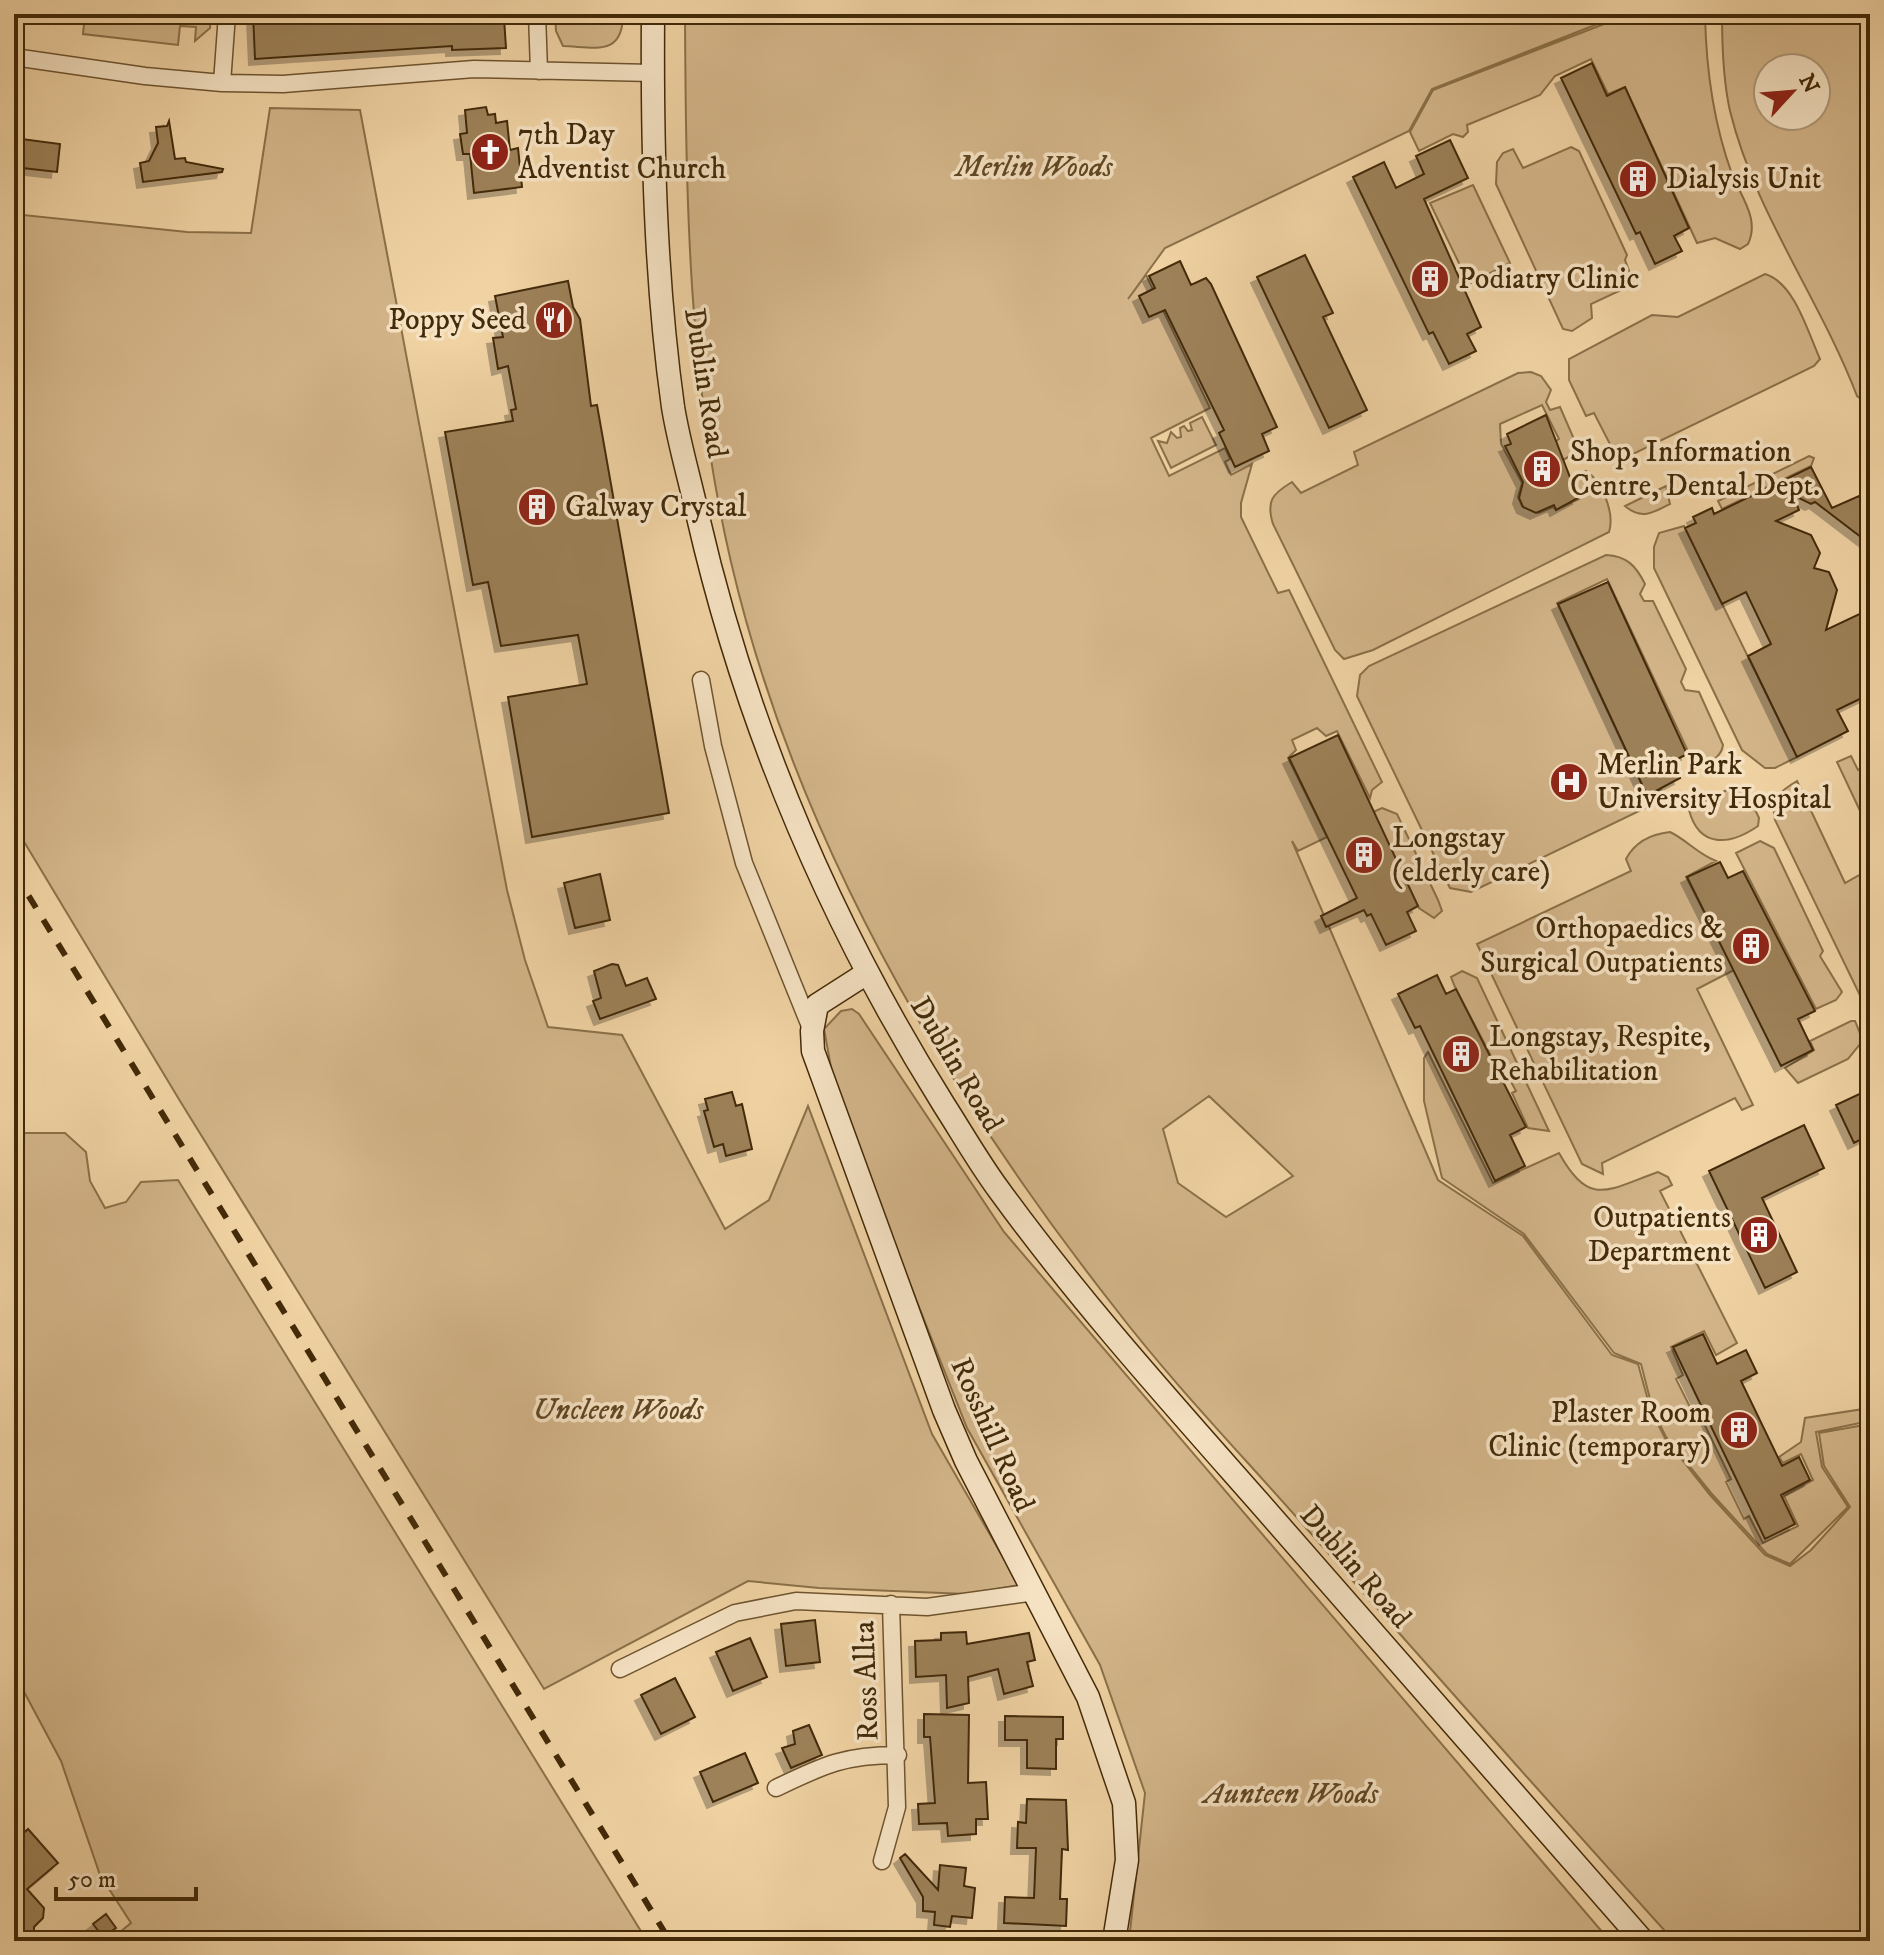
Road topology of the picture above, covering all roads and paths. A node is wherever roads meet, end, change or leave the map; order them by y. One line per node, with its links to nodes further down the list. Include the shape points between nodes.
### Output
1 (227, 14): 7 (street)
2 (537, 14): 5 (street)
3 (653, 14): 6 (main road, Dublin Road)
4 (14, 57): 7 (street)
5 (539, 71): 6 (street); 7 (street, via 474,69 283,84)
6 (652, 73): 9 (main road, Dublin Road, via 661,302 674,412 711,571 741,676 786,801)
7 (222, 83)
8 (701, 680): 10 (street, via 739,844)
9 (867, 973): 10 (main road, via 817,1005); 18 (main road, Dublin Road, via 997,1189 1132,1357)
10 (812, 1031): 11 (main road, Rosshill Road, via 813,1051 944,1410)
11 (1035, 1592): 12 (street, Ross Allta, via 927,1607); 17 (main road, Rosshill Road, via 1088,1697 1124,1803 1127,1860)
12 (891, 1604): 13 (street, Ross Allta, via 796,1601 735,1613); 14 (street, Ross Allta)
13 (620, 1669)
14 (898, 1755): 15 (street, Ross Allta, via 855,1755); 16 (street, Ross Allta, via 897,1807)
15 (776, 1788)
16 (882, 1861)
17 (1114, 1941)
18 (1643, 1941)

